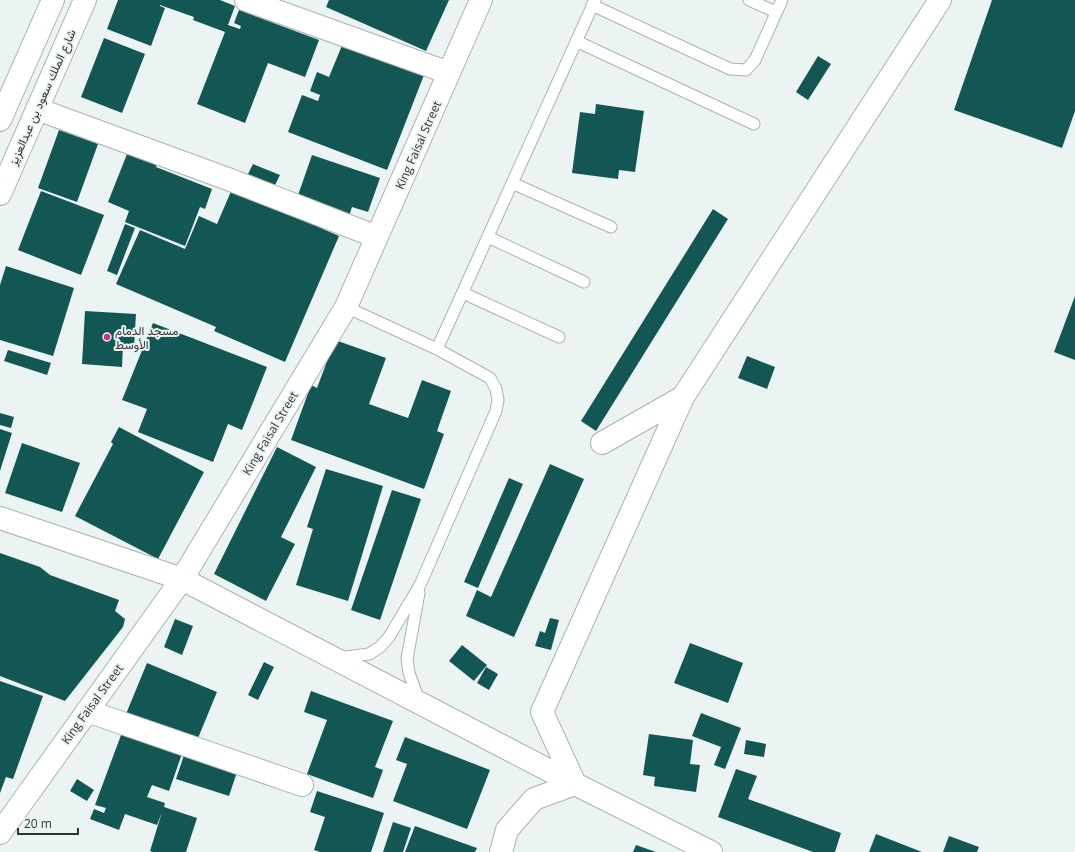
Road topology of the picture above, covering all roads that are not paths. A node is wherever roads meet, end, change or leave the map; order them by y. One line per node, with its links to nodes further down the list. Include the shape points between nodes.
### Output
1 (53, 0): 13 (street)
2 (85, 0): 12 (street, شارع الملك سعود بن عبدالعزيز)
3 (246, 0): 11 (street)
4 (481, 0): 11 (street, King Faisal Street)
5 (749, 0): 9 (lane)
6 (782, 0): 9 (lane)
7 (940, 0): 25 (street)
8 (594, 2): 9 (lane, via 730,69 746,70 755,60); 10 (lane)
9 (776, 12)
10 (576, 41): 14 (lane); 15 (lane)
11 (449, 73): 18 (street, King Faisal Street)
12 (37, 109): 16 (street, شارع الملك سعود بن عبدالعزيز); 18 (street)
13 (0, 120)
14 (754, 124)
15 (512, 183): 17 (lane); 19 (lane)
16 (0, 194)
17 (612, 227)
18 (377, 237): 22 (street, King Faisal Street)
19 (488, 237): 20 (lane); 21 (lane)
20 (584, 282)
21 (463, 293): 23 (lane); 24 (lane)
22 (346, 307): 24 (lane); 28 (street, King Faisal Street)
23 (559, 337)
24 (438, 349): 29 (lane, via 490,378 498,400 496,411)
25 (683, 397): 26 (street); 34 (street, via 542,712)
26 (602, 443)
27 (0, 518): 28 (street)
28 (182, 579): 30 (street); 32 (street, King Faisal Street)
29 (420, 585): 30 (lane, via 389,637 380,647 368,654); 31 (lane, via 406,659)
30 (335, 658): 31 (street)
31 (419, 702): 34 (street)
32 (87, 711): 33 (street); 35 (street, King Faisal Street)
33 (302, 784)
34 (575, 784): 36 (street, via 534,799 507,830); 37 (street)
35 (0, 833)
36 (501, 852)
37 (709, 852)

